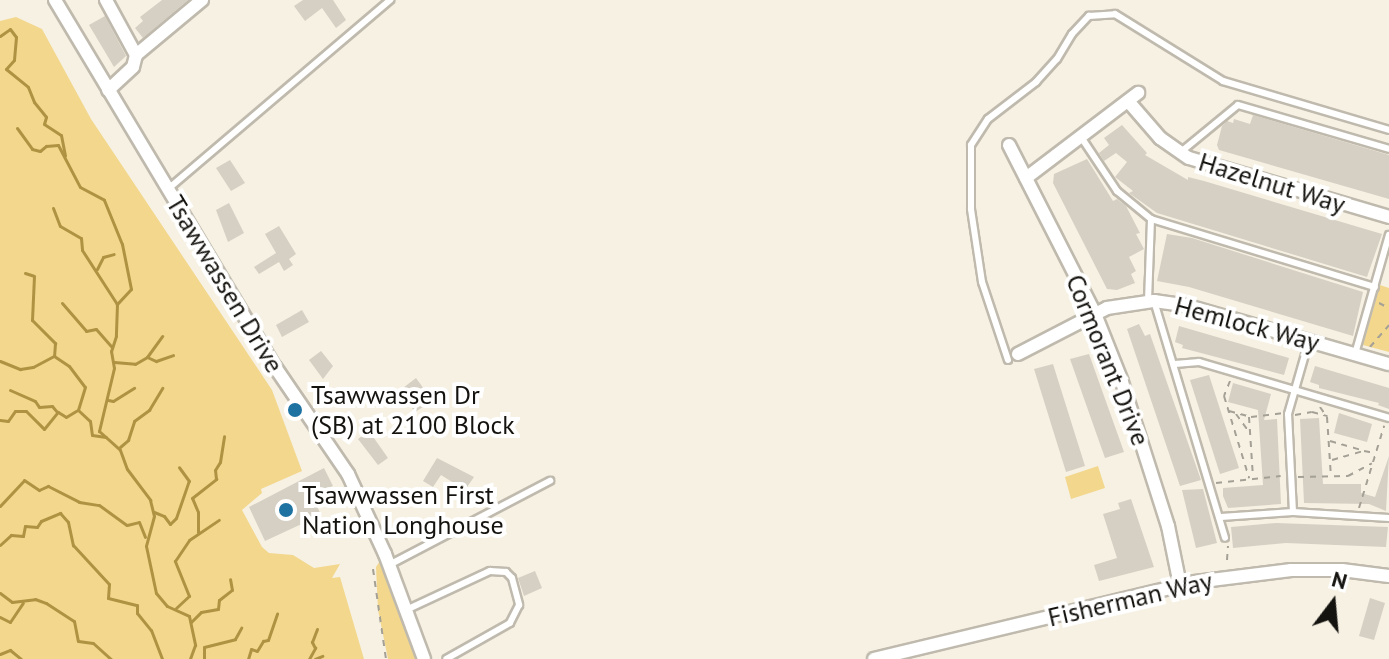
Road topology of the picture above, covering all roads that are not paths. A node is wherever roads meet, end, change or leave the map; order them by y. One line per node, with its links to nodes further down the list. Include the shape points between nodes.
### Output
1 (55, 0): 6 (street, Tsawwassen Drive)
2 (106, 0): 5 (street)
3 (202, 0): 5 (street)
4 (390, 0): 13 (lane)
5 (136, 55): 6 (street, via 133,67)
6 (108, 90): 13 (street, Tsawwassen Drive)
7 (1389, 130): 22 (lane, via 1223,81 1115,14 1089,16 1036,82 988,119 971,145 971,209 982,282)
8 (1081, 137): 11 (street, Hazelnut Way, via 1133,97); 12 (street); 15 (lane, via 1117,191)
9 (1009, 145): 12 (street, Cormorant Drive)
10 (1389, 149): 11 (lane, via 1238,105)
11 (1179, 153): 14 (street, Hazelnut Way)
12 (1026, 178): 19 (street, Cormorant Drive)
13 (168, 189): 32 (street, Tsawwassen Drive, via 275,367 348,474)
14 (1389, 217)
15 (1151, 219): 17 (lane); 18 (lane)
16 (1389, 235): 17 (lane)
17 (1375, 287): 21 (lane)
18 (1151, 301): 19 (street, Hemlock Way); 20 (street, Hemlock Way, via 1184,305); 23 (lane)
19 (1095, 314): 22 (street, Hemlock Way); 34 (street, Cormorant Drive, via 1146,453)
20 (1309, 341): 21 (street, Hemlock Way); 25 (lane)
21 (1355, 354): 24 (street, Hemlock Way)
22 (1013, 357)
23 (1175, 364): 25 (lane, via 1199,362); 29 (lane)
24 (1389, 364)
25 (1295, 390): 26 (lane); 28 (lane, via 1288,417)
26 (1388, 418)
27 (550, 481): 32 (lane)
28 (1293, 512): 29 (lane); 30 (lane)
29 (1221, 517): 31 (lane)
30 (1389, 518)
31 (1225, 538)
32 (389, 565): 35 (street, Tsawwassen Drive)
33 (1389, 576): 34 (street, Fisherman Way, via 1291,570)
34 (1180, 585): 38 (street, Fisherman Way)
35 (406, 610): 36 (street, Tsawwassen Drive); 37 (lane, via 490,571 512,578 519,605 510,623)
36 (424, 659)
37 (446, 659)
38 (874, 659)

